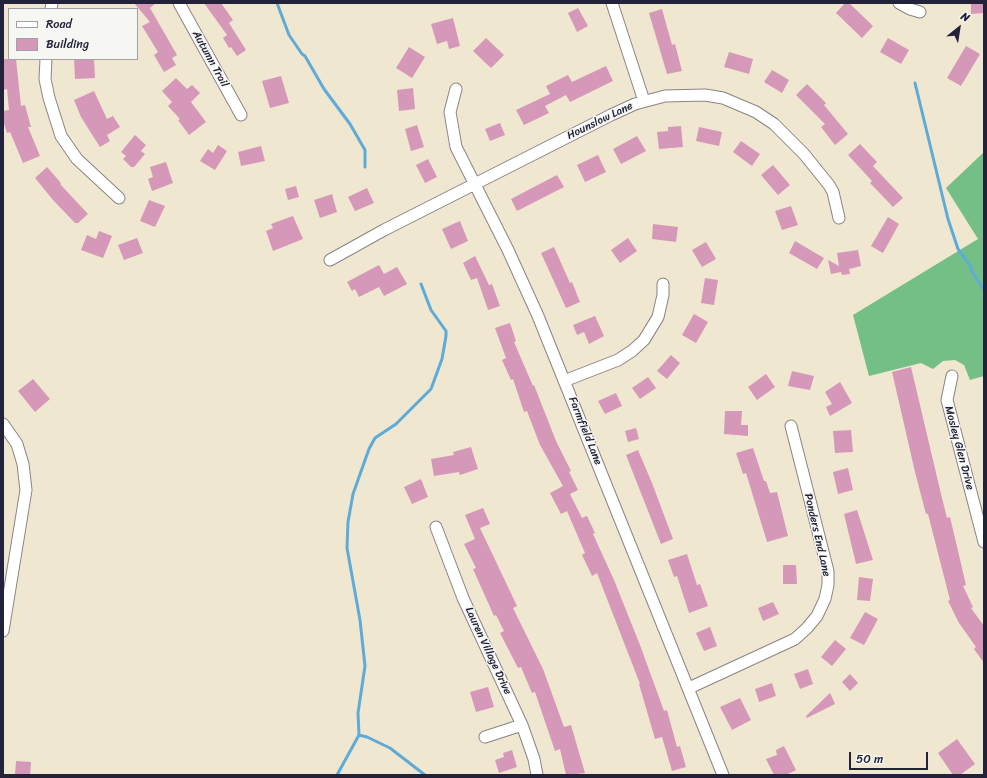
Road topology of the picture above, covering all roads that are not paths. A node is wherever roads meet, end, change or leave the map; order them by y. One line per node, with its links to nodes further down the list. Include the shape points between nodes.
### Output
1 (179, 3): 8 (street, Autumn Trail)
2 (612, 3): 7 (street)
3 (899, 3): 4 (street)
4 (920, 12)
5 (46, 60): 10 (street, via 48,98 61,136 77,159)
6 (456, 89): 9 (street, Farmfield Lane, via 450,112 453,138)
7 (644, 101): 9 (street, Hounslow Lane); 11 (street, Hounslow Lane, via 665,96 705,95 723,98 756,112 783,132 829,185)
8 (241, 115)
9 (474, 184): 12 (street, Hounslow Lane); 15 (street, Farmfield Lane, via 521,277)
10 (119, 198)
11 (839, 218)
12 (330, 260)
13 (663, 284): 15 (street, via 658,317 644,340 618,360)
14 (952, 376): 19 (street, Mosley Glen Drive, via 947,400)
15 (564, 381): 21 (street, Farmfield Lane)
16 (3, 424): 20 (street, via 17,444 23,464 26,490)
17 (791, 426): 21 (street, Ponders End Lane, via 828,571 825,598 817,616 795,638)
18 (436, 527): 22 (street, Lauren Village Drive, via 463,598)
19 (984, 542)
20 (3, 631)
21 (689, 688): 25 (street, Farmfield Lane)
22 (522, 725): 23 (street); 24 (street, Lauren Village Drive)
23 (485, 737)
24 (537, 775)
25 (723, 775)

